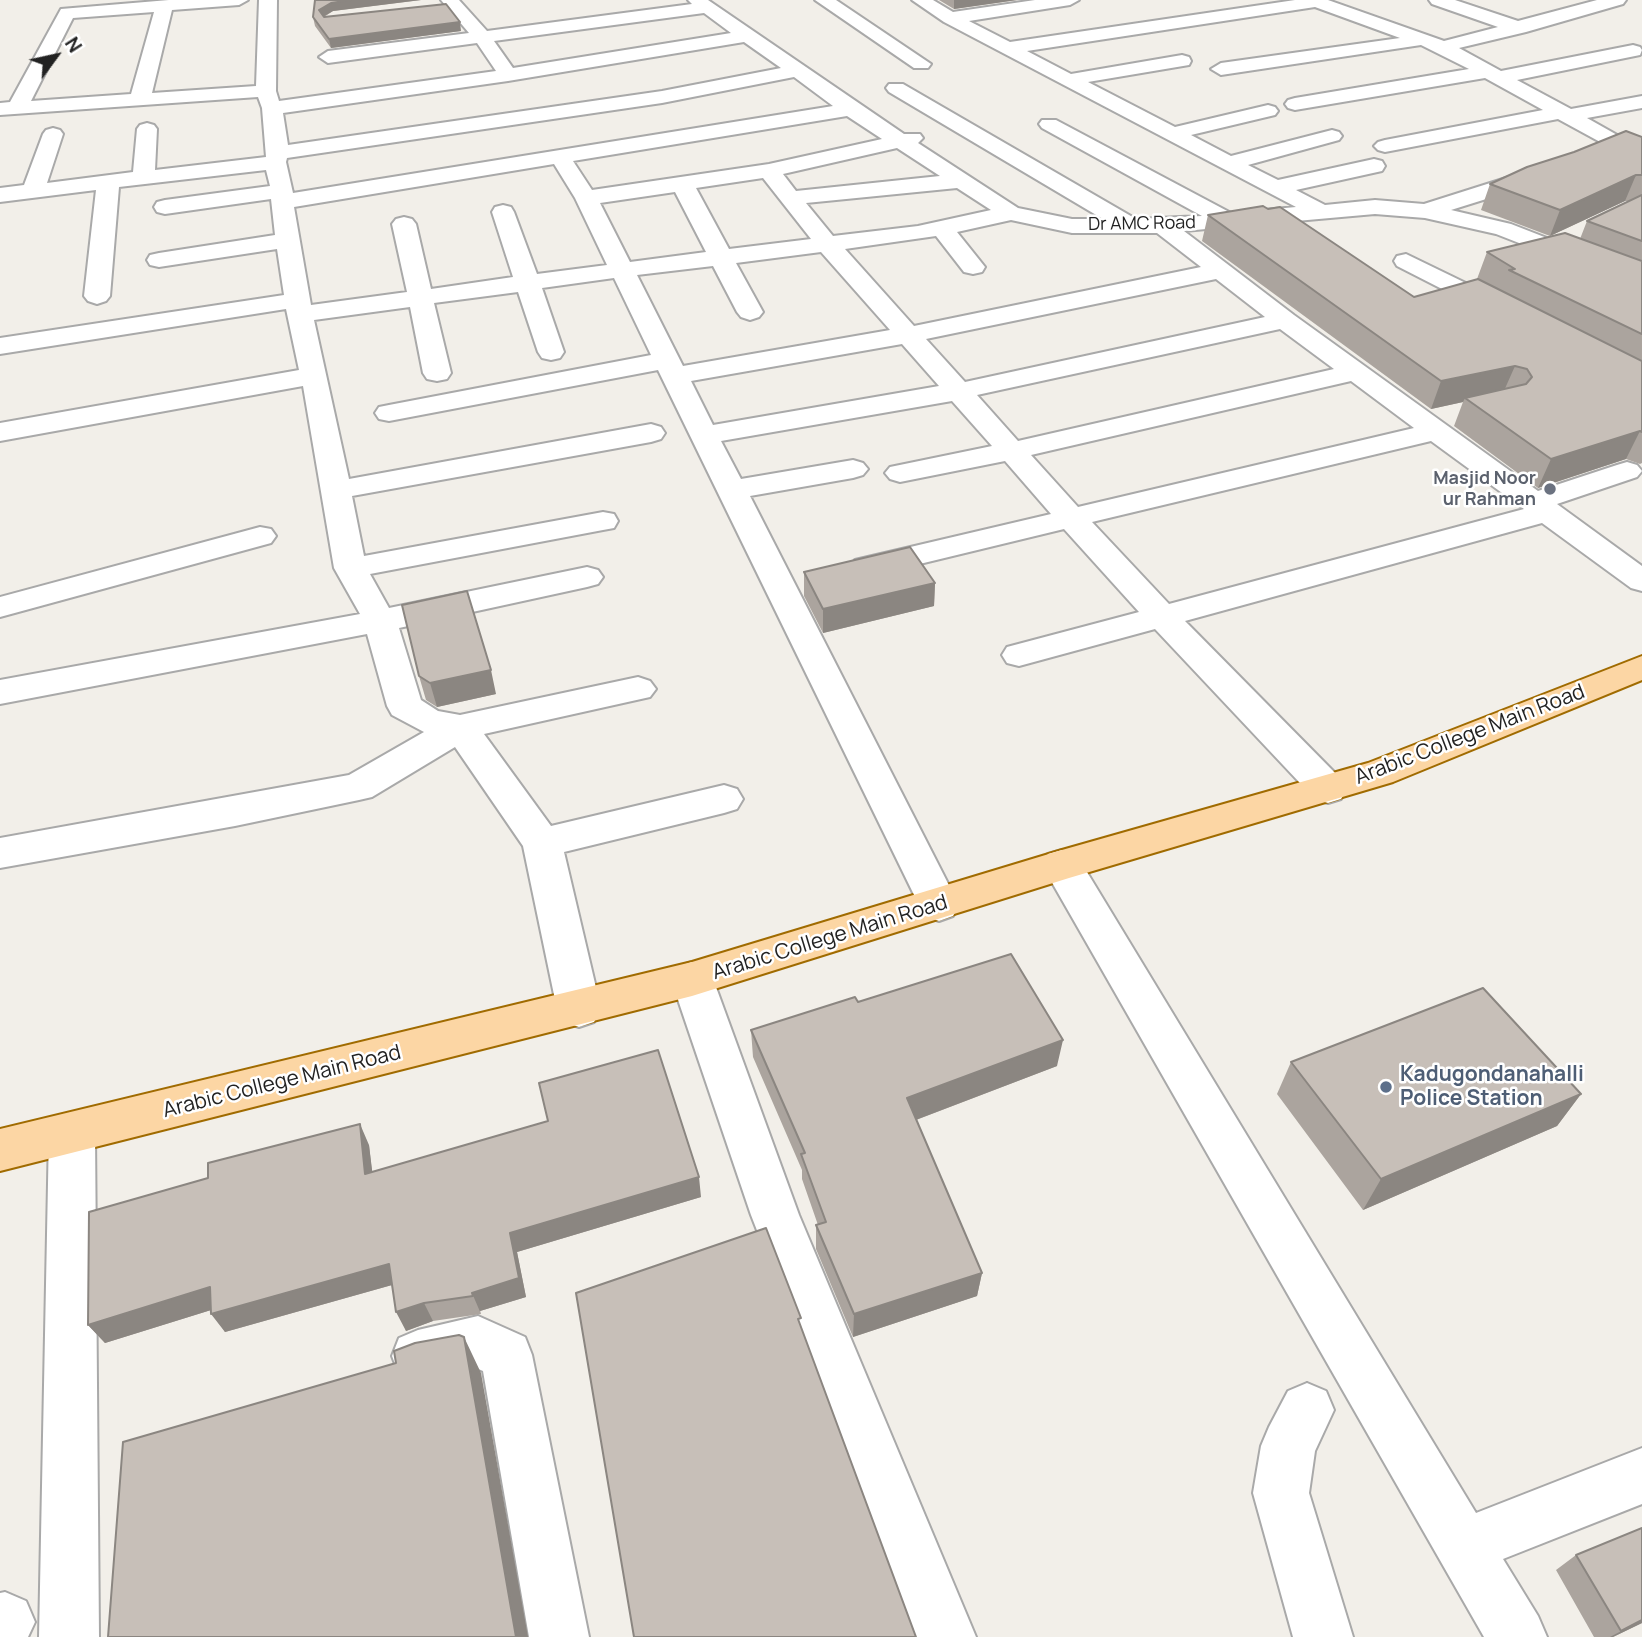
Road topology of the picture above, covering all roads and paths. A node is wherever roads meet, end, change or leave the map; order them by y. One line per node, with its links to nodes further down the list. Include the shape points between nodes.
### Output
1 (239, 0): 12 (street)
2 (268, 0): 36 (street)
3 (824, 0): 26 (street)
4 (921, 0): 16 (street)
5 (1070, 0): 16 (street)
6 (1438, 0): 17 (street)
7 (475, 1): 9 (street)
8 (1314, 1): 20 (street); 22 (street)
9 (452, 2): 13 (street); 19 (street)
10 (701, 4): 18 (street, Dr AMC Road); 19 (street)
11 (1546, 4): 15 (street)
12 (164, 6): 35 (street); 40 (street, via 67,13)
13 (427, 7)
14 (1612, 7): 15 (street)
15 (1575, 12): 17 (street)
16 (950, 18): 22 (street)
17 (1520, 28): 21 (street)
18 (745, 37): 28 (street, Dr AMC Road); 29 (street)
19 (484, 38): 24 (street); 29 (street)
20 (1422, 40): 21 (street); 27 (street)
21 (1443, 47): 30 (street)
22 (1007, 48): 31 (street)
23 (1633, 51): 30 (street)
24 (328, 57)
25 (1182, 61): 31 (street)
26 (921, 64)
27 (1221, 69)
28 (796, 71): 41 (street, Dr AMC Road); 55 (street)
29 (508, 75): 36 (street)
30 (1492, 75): 34 (street); 39 (street)
31 (1068, 80): 47 (street)
32 (896, 88): 43 (street)
33 (1550, 88): 34 (street)
34 (1524, 93): 42 (street)
35 (140, 99): 36 (street); 40 (street)
36 (269, 99): 55 (street)
37 (1230, 100): 47 (street, via 1261,112)
38 (1642, 102): 42 (street)
39 (1295, 104)
40 (9, 108)
41 (851, 109): 49 (street, Dr AMC Road); 51 (street)
42 (1563, 114): 50 (street); 66 (street, via 1619,145)
43 (955, 124): 49 (street); 73 (street)
44 (1049, 124): 71 (street)
45 (147, 129): 56 (street)
46 (53, 134): 61 (street)
47 (1171, 134): 52 (street)
48 (1332, 136): 52 (street)
49 (900, 142): 54 (street); 57 (street, Dr AMC Road)
50 (1385, 146)
51 (561, 158): 55 (street); 63 (street)
52 (1226, 164): 60 (street)
53 (1374, 166): 60 (street)
54 (769, 171): 59 (street); 64 (street)
55 (279, 177): 56 (street); 65 (street); 77 (street)
56 (143, 178): 58 (street)
57 (958, 181): 64 (street); 69 (street, Dr AMC Road)
58 (108, 182): 61 (street); 88 (street)
59 (682, 184): 63 (street); 80 (street)
60 (1273, 188): 68 (street)
61 (33, 191): 62 (street)
62 (3, 195): 70 (street)
63 (586, 198): 84 (street)
64 (790, 198): 78 (street)
65 (165, 207)
66 (1425, 211): 68 (street, Dr AMC Road, via 1375,207); 79 (street, Dr AMC Road, via 1503,229)
67 (503, 212): 86 (street)
68 (1322, 212): 71 (street, Dr AMC Road)
69 (1011, 213): 73 (street, Dr AMC Road, via 1072,226); 75 (street)
70 (0, 218)
71 (1229, 221): 74 (street, Dr AMC Road)
72 (404, 224): 89 (street)
73 (1130, 226): 74 (street, Dr AMC Road)
74 (1163, 226): 85 (street)
75 (942, 229): 78 (street); 83 (street)
76 (1576, 235): 79 (street)
77 (289, 240): 81 (street); 90 (street)
78 (827, 244): 80 (street); 94 (street)
79 (1550, 248): 87 (street, Dr AMC Road)
80 (722, 257): 84 (street); 91 (street)
81 (159, 260)
82 (1406, 261): 92 (street)
83 (973, 267)
84 (622, 270): 86 (street); 97 (street)
85 (1219, 271): 93 (street); 94 (street)
86 (528, 283): 89 (street); 96 (street)
87 (1642, 284)
88 (97, 296)
89 (419, 299): 90 (street); 99 (street)
90 (299, 307): 95 (street); 100 (street)
91 (750, 312)
92 (1518, 318)
93 (1285, 320): 98 (street); 101 (street)
94 (908, 335): 97 (street); 101 (street)
95 (0, 346)
96 (551, 352)
97 (671, 368): 102 (street); 107 (street)
98 (1356, 372): 104 (street); 108 (street)
99 (437, 373)
100 (314, 376): 105 (street); 112 (street)
101 (959, 391): 107 (street); 108 (street)
102 (388, 413)
103 (1465, 413): 104 (street)
104 (1431, 426): 114 (street); 115 (street)
105 (0, 432)
106 (651, 433): 112 (street)
107 (705, 435): 113 (street)
108 (1012, 451): 111 (street); 115 (street)
109 (853, 469): 113 (street)
110 (1627, 471): 114 (street)
111 (900, 473)
112 (337, 490): 118 (street)
113 (732, 490): 121 (street)
114 (1541, 507): 120 (street); 123 (street)
115 (1073, 519): 121 (street); 123 (street)
116 (603, 521): 118 (street)
117 (260, 536): 122 (street)
118 (350, 568): 124 (street)
119 (587, 577): 124 (street)
120 (1642, 581)
121 (808, 582): 135 (street)
122 (0, 607)
123 (1162, 616): 125 (street); 130 (street)
124 (380, 621): 128 (street); 129 (street, via 405,706 428,721)
125 (1019, 655)
126 (1642, 667): 130 (main road, Arabic College Main Road, via 1380,773)
127 (638, 689): 129 (street)
128 (0, 692)
129 (460, 727): 132 (street); 133 (street, via 359,787)
130 (1328, 789): 134 (main road, Arabic College Main Road)
131 (724, 799): 132 (street)
132 (541, 843): 137 (street)
133 (0, 853)
134 (1062, 865): 135 (main road, Arabic College Main Road); 143 (street)
135 (939, 905): 136 (main road, Arabic College Main Road)
136 (692, 979): 137 (main road, Arabic College Main Road); 146 (street, via 775,1215)
137 (579, 1009): 138 (main road, Arabic College Main Road)
138 (72, 1133): 139 (main road, Arabic College Main Road); 144 (street)
139 (0, 1150)
140 (368, 1373): 145 (street, via 433,1350 478,1342 506,1355)
141 (1307, 1410): 147 (street, via 1288,1446 1281,1493)
142 (1642, 1476): 143 (street)
143 (1464, 1546): 148 (street)
144 (69, 1637)
145 (559, 1637)
146 (946, 1637)
147 (1323, 1637)
148 (1517, 1637)

